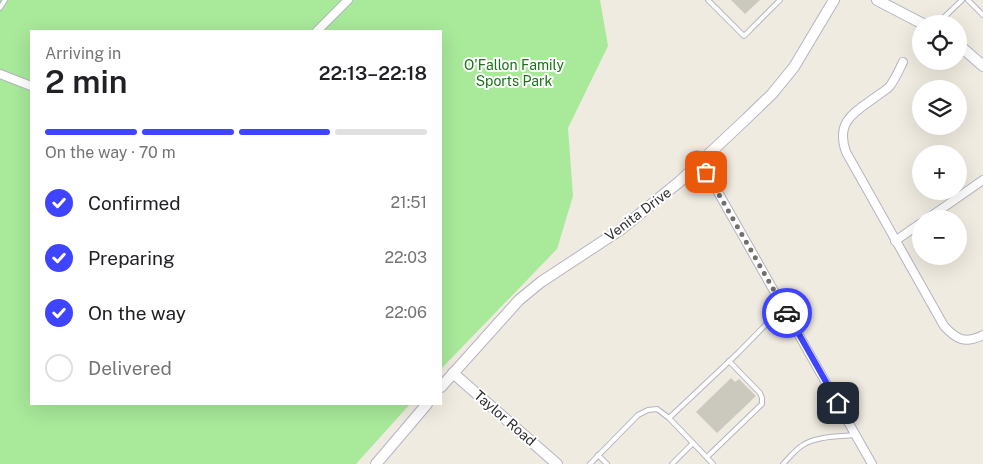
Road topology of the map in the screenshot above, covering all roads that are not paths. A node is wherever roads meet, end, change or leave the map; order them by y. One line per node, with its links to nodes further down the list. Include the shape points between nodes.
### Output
1 (6, 0): 9 (lane)
2 (348, 0): 13 (street)
3 (708, 0): 4 (lane, via 744,36)
4 (780, 0)
5 (834, 0): 27 (street, Venita Drive, bridge, via 794,67 772,94 679,182 620,230 519,300)
6 (877, 0): 12 (street)
7 (962, 0): 10 (lane)
8 (968, 0): 11 (lane)
9 (0, 8)
10 (946, 15)
11 (983, 15)
12 (912, 18)
13 (318, 30)
14 (967, 52): 16 (street)
15 (903, 62): 23 (street, via 889,87 851,115 842,132 846,152)
16 (983, 66)
17 (0, 74): 18 (street)
18 (30, 86)
19 (697, 155): 24 (street)
20 (983, 180): 21 (street)
21 (940, 210)
22 (912, 229): 23 (street)
23 (895, 241): 25 (street, via 953,336 964,340)
24 (783, 307): 26 (lane); 31 (street)
25 (983, 335)
26 (729, 361): 30 (lane); 34 (lane, via 760,393 762,404)
27 (453, 373): 28 (street, Venita Drive); 36 (street, Taylor Road)
28 (442, 386)
29 (426, 405): 35 (street)
30 (670, 418): 32 (lane); 33 (lane, via 657,409 643,412)
31 (856, 434): 41 (lane, via 808,442); 42 (street)
32 (693, 443): 34 (lane); 39 (lane)
33 (598, 455): 37 (lane); 38 (lane)
34 (707, 457): 40 (lane)
35 (376, 464)
36 (557, 464)
37 (590, 464)
38 (607, 464)
39 (672, 464)
40 (713, 464)
41 (783, 464)
42 (872, 464)

